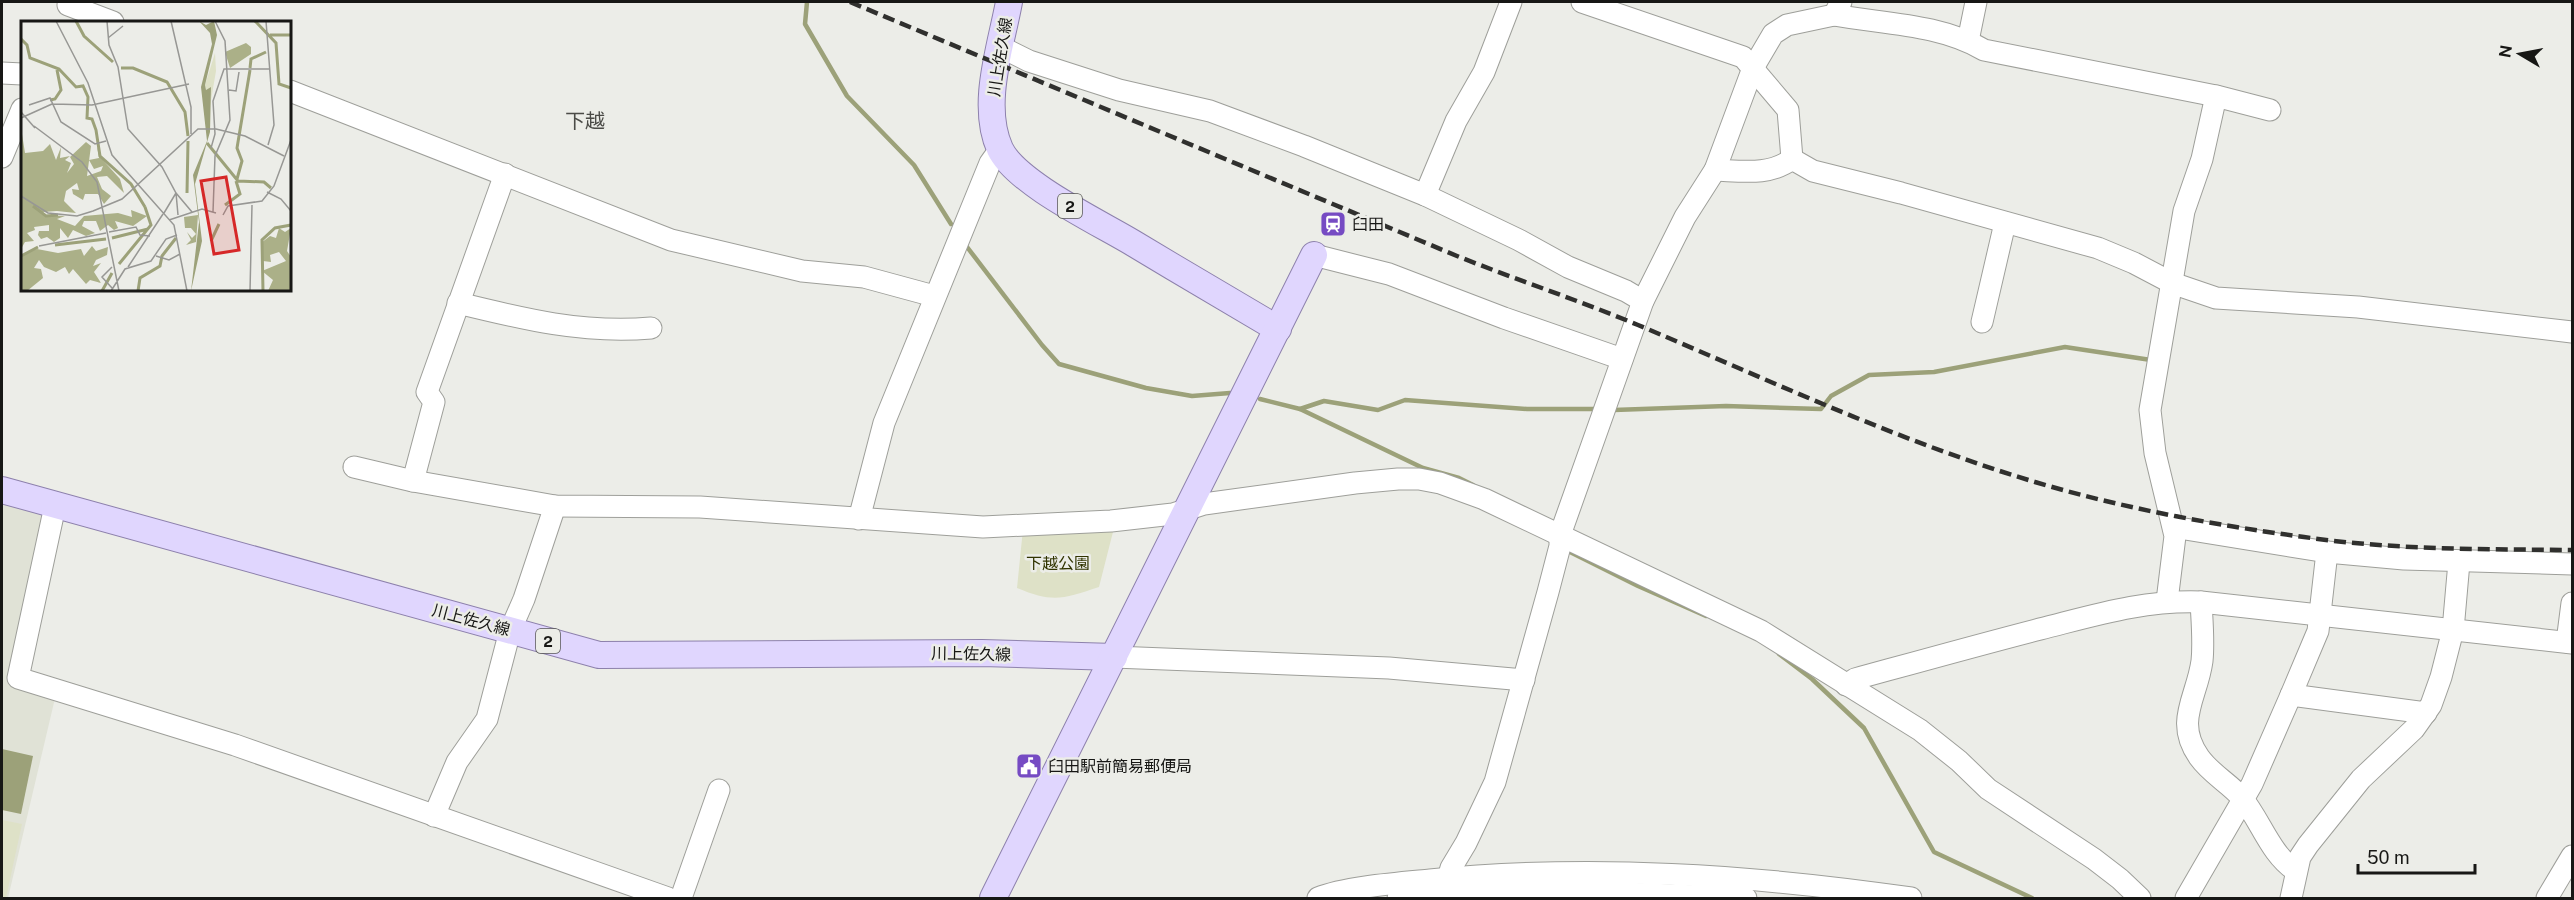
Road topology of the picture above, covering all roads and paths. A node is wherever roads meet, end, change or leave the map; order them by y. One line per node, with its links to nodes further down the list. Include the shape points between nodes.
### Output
1 (1009, 2): 9 (main road, 川上佐久線)
2 (1511, 2): 22 (street, via 1484,72 1456,121)
3 (1582, 2): 10 (street, via 1743,57)
4 (1976, 2): 8 (street)
5 (1838, 8): 8 (street); 10 (street, via 1787,25 1773,34)
6 (66, 10): 7 (street)
7 (109, 21)
8 (1968, 41): 14 (street, via 1984,50)
9 (1001, 47): 17 (main road, 川上佐久線, via 993,114); 22 (street, via 1029,62 1119,90 1210,111)
10 (1753, 68): 19 (street, via 1788,110); 20 (street)
11 (2, 73): 12 (street)
12 (21, 74)
13 (291, 91): 21 (street)
14 (2216, 96): 15 (street); 25 (street, via 2202,159 2184,211)
15 (2270, 110)
16 (21, 111): 18 (street)
17 (1000, 149): 26 (street, via 990,163); 31 (main road, 2, via 1036,185)
18 (2, 157)
19 (1792, 159): 20 (street, via 1782,167 1762,172); 23 (street, via 1813,171)
20 (1715, 170): 27 (street, via 1685,217)
21 (505, 174): 26 (street, via 671,240 802,271 864,278); 28 (street)
22 (1425, 195): 27 (street)
23 (2005, 223): 25 (street, via 2098,248); 29 (street)
24 (1314, 255): 31 (main road); 33 (street, via 1389,274)
25 (2172, 283): 32 (street, via 2216,298 2358,307); 41 (street, via 2150,410 2155,453)
26 (934, 296): 40 (street, via 884,423)
27 (1643, 301): 33 (street)
28 (458, 303): 30 (street, via 543,324); 35 (street, via 427,392 434,402)
29 (1982, 322)
30 (651, 328)
31 (1278, 329): 39 (main road)
32 (2572, 332)
33 (1622, 359): 42 (street)
34 (354, 467): 35 (street)
35 (414, 482): 38 (street)
36 (2, 490): 37 (main road, 川上佐久線 / 2)
37 (55, 506): 51 (main road, 川上佐久線 / 2); 60 (street, via 18,678 235,745)
38 (555, 506): 40 (street, via 700,507); 51 (street)
39 (1189, 508): 40 (street, via 1173,514 1111,520 983,527); 42 (street, via 1355,483 1419,479 1461,489); 53 (main road)
40 (859, 519)
41 (2174, 529): 43 (street); 46 (street)
42 (1560, 535): 54 (street); 55 (street, via 1761,630)
43 (2327, 552): 44 (street); 49 (street)
44 (2459, 562): 45 (street); 50 (street)
45 (2572, 564)
46 (2167, 601): 47 (street); 55 (street, via 2135,605 2028,632 1855,679)
47 (2201, 602): 49 (street); 59 (street, via 2202,663 2187,711 2187,727 2207,768)
48 (2572, 603): 52 (street)
49 (2320, 614): 50 (street); 56 (street, via 2318,631)
50 (2453, 630): 52 (street); 57 (street, via 2441,677)
51 (510, 631): 53 (main road, 川上佐久線 / 2, via 599,654 982,653); 60 (street, via 487,719 457,762)
52 (2570, 643)
53 (1114, 657): 54 (street, via 1389,668); 66 (main road)
54 (1524, 680): 63 (street, via 1495,782)
55 (1846, 685): 71 (street, via 1920,730 1988,789 2094,859)
56 (2291, 695): 57 (street); 59 (street, via 2252,784)
57 (2426, 713): 62 (street, via 2361,779 2308,845)
58 (719, 790): 65 (street)
59 (2242, 798): 62 (street, via 2283,860); 72 (street)
60 (434, 816): 64 (street)
61 (2572, 856): 74 (street)
62 (2296, 872): 73 (street)
63 (1448, 878): 67 (street, via 1387,884); 70 (street, via 1612,872 1748,878)
64 (668, 898)
65 (681, 898)
66 (993, 898)
67 (1318, 898)
68 (1398, 898): 69 (street, via 1550,890)
69 (1746, 898)
70 (1911, 898)
71 (2140, 898)
72 (2186, 898)
73 (2291, 898)
74 (2547, 898)

